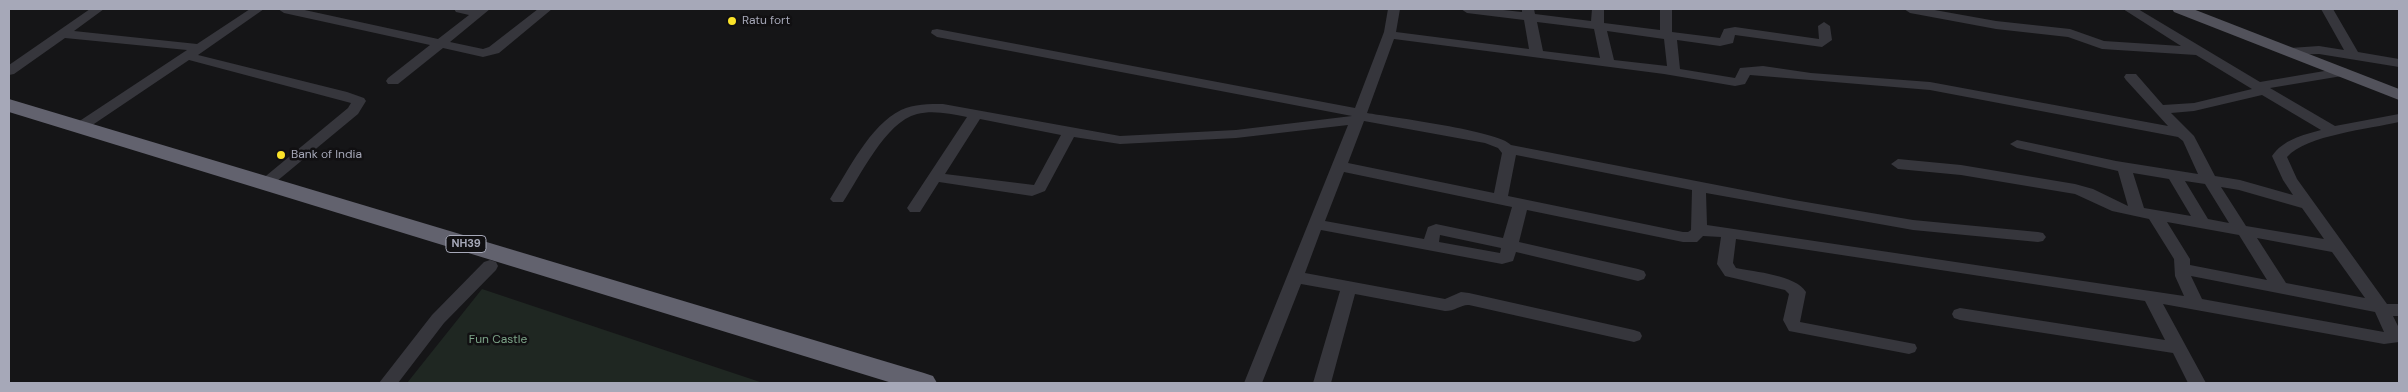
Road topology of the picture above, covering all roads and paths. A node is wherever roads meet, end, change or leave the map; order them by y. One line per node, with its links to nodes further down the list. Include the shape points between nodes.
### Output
1 (98, 9): 20 (street)
2 (258, 9): 24 (street)
3 (284, 9): 15 (street)
4 (460, 9): 14 (street)
5 (546, 9): 23 (street, via 489,52)
6 (1394, 9): 22 (street)
7 (1467, 9): 16 (street)
8 (1598, 9): 17 (street)
9 (1666, 9): 21 (street)
10 (1910, 9): 25 (street, via 1996,25 2070,33 2102,44)
11 (2129, 9): 25 (street)
12 (2180, 9): 26 (main road)
13 (2327, 9): 28 (street)
14 (481, 11): 23 (street)
15 (321, 12): 23 (street)
16 (1528, 12): 17 (street); 27 (street)
17 (1598, 25): 21 (street); 30 (street)
18 (1824, 26): 21 (street, via 1826,40 1822,43 1735,31 1729,32 1728,40 1724,42)
19 (937, 33): 43 (street)
20 (62, 34): 24 (street); 32 (street)
21 (1668, 35): 33 (street)
22 (1389, 36): 27 (street); 43 (street)
23 (438, 44): 36 (street)
24 (201, 48): 29 (street)
25 (2199, 51): 37 (street)
26 (2290, 52): 28 (street, via 2318,50); 34 (main road)
27 (1537, 54): 30 (street)
28 (2353, 55): 31 (street)
29 (188, 56): 45 (street); 57 (street, via 359,101 353,111)
30 (1608, 63): 33 (street)
31 (2399, 63)
32 (9, 71)
33 (1674, 72): 48 (street, via 1735,82 1740,81 1745,72 1755,71 1928,86 2132,126)
34 (2342, 72): 37 (street); 38 (main road)
35 (2131, 78): 40 (street)
36 (393, 81)
37 (2261, 88): 40 (street, via 2194,107); 47 (street)
38 (2399, 95)
39 (9, 105): 45 (highway, NH39)
40 (2159, 110): 48 (street)
41 (976, 114): 46 (street); 55 (street); 59 (street, via 928,108 899,117 878,138)
42 (9, 115): 73 (highway, NH39)
43 (1359, 117): 46 (street, via 1236,134 1143,140 1120,140); 50 (street, via 1488,139); 52 (street)
44 (2397, 120): 47 (street)
45 (80, 126): 57 (highway, NH39)
46 (1070, 132): 55 (street, via 1040,188 1032,191)
47 (2334, 132): 62 (street, via 2291,145 2279,156 2290,180)
48 (2184, 133): 56 (street)
49 (2017, 144): 53 (street)
50 (1507, 150): 58 (street); 60 (street)
51 (1898, 164): 64 (street, via 1961,170 2075,189 2089,192 2110,206)
52 (1339, 166): 60 (street); 66 (street)
53 (2124, 167): 54 (street); 64 (street)
54 (2174, 175): 56 (street); 65 (street)
55 (935, 177): 63 (street)
56 (2211, 181): 62 (street, via 2259,189); 67 (street)
57 (266, 183): 90 (highway, NH39)
58 (1699, 187): 68 (street); 70 (street, via 1914,225)
59 (838, 199)
60 (1500, 199): 61 (street)
61 (1521, 203): 68 (street, via 1683,237 1694,236); 71 (street)
62 (2307, 204): 72 (street)
63 (915, 208)
64 (2146, 214): 65 (street); 74 (street, via 2182,259)
65 (2202, 223): 67 (street)
66 (1316, 224): 71 (street, via 1502,259 1507,257); 76 (street)
67 (2243, 230): 72 (street); 78 (street)
68 (1698, 231): 69 (street)
69 (1729, 233): 79 (street); 86 (street, via 1725,264 1730,272 1785,284 1798,292 1791,320 1795,327)
70 (2038, 237)
71 (1511, 244): 75 (street, via 1522,250)
72 (2337, 247): 81 (street)
73 (490, 266): 88 (street, via 438,319); 89 (highway, NH39)
74 (2183, 269): 78 (street); 80 (street)
75 (1638, 275)
76 (1295, 277): 77 (street); 91 (street)
77 (1349, 287): 84 (street, via 1446,305 1453,305 1461,298 1469,299); 92 (street)
78 (2281, 288): 81 (street)
79 (2150, 295): 80 (street); 87 (street)
80 (2196, 303): 85 (street, via 2384,338)
81 (2380, 308): 82 (street); 85 (street)
82 (2399, 310)
83 (1960, 314): 87 (street)
84 (1634, 336)
85 (2396, 344)
86 (1909, 348)
87 (2178, 348): 93 (street)
88 (388, 383)
89 (874, 383)
90 (924, 383)
91 (1253, 383)
92 (1322, 383)
93 (2196, 383)

